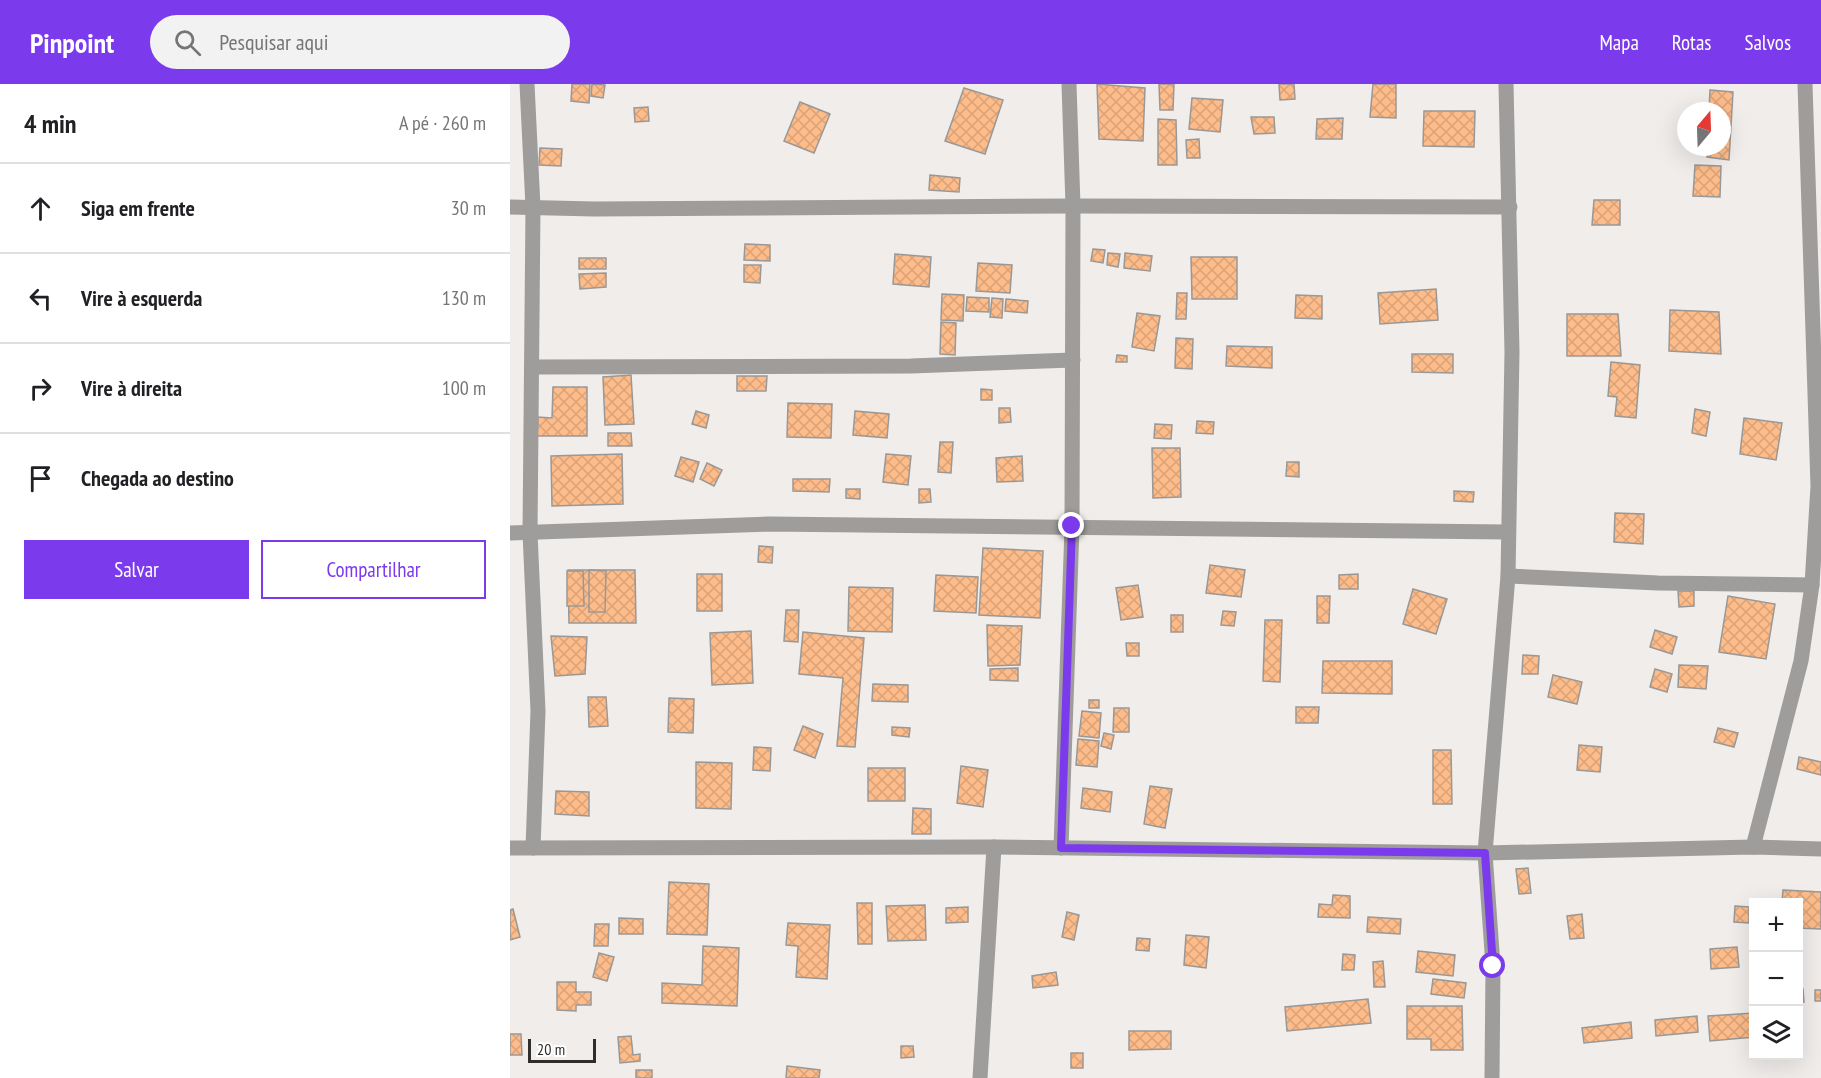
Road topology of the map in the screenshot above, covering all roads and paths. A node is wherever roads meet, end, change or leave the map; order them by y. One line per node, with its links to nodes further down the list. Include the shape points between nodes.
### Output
1 (527, 84): 8 (street)
2 (1069, 84): 6 (street)
3 (1506, 84): 9 (street)
4 (1806, 84): 5 (street)
5 (1815, 159): 12 (street)
6 (1073, 206): 8 (street); 9 (street); 10 (street)
7 (510, 207): 8 (street)
8 (533, 207): 11 (street)
9 (1510, 207): 14 (street)
10 (1073, 360): 11 (street, via 911,366); 13 (street)
11 (532, 367): 16 (street)
12 (1819, 486): 18 (street)
13 (1072, 526): 14 (street); 16 (street, via 769,524); 23 (street)
14 (1508, 532): 17 (street)
15 (510, 533): 16 (street)
16 (531, 533): 22 (street, via 538,711)
17 (1508, 576): 18 (street); 25 (street)
18 (1812, 585): 20 (street, via 1800,661)
19 (994, 847): 22 (street); 23 (street); 26 (street)
20 (1753, 847): 24 (street); 25 (street)
21 (510, 848): 22 (street)
22 (533, 848)
23 (1061, 848): 25 (street)
24 (1821, 849)
25 (1485, 853): 27 (street, via 1493,966)
26 (980, 1078)
27 (1491, 1078)

